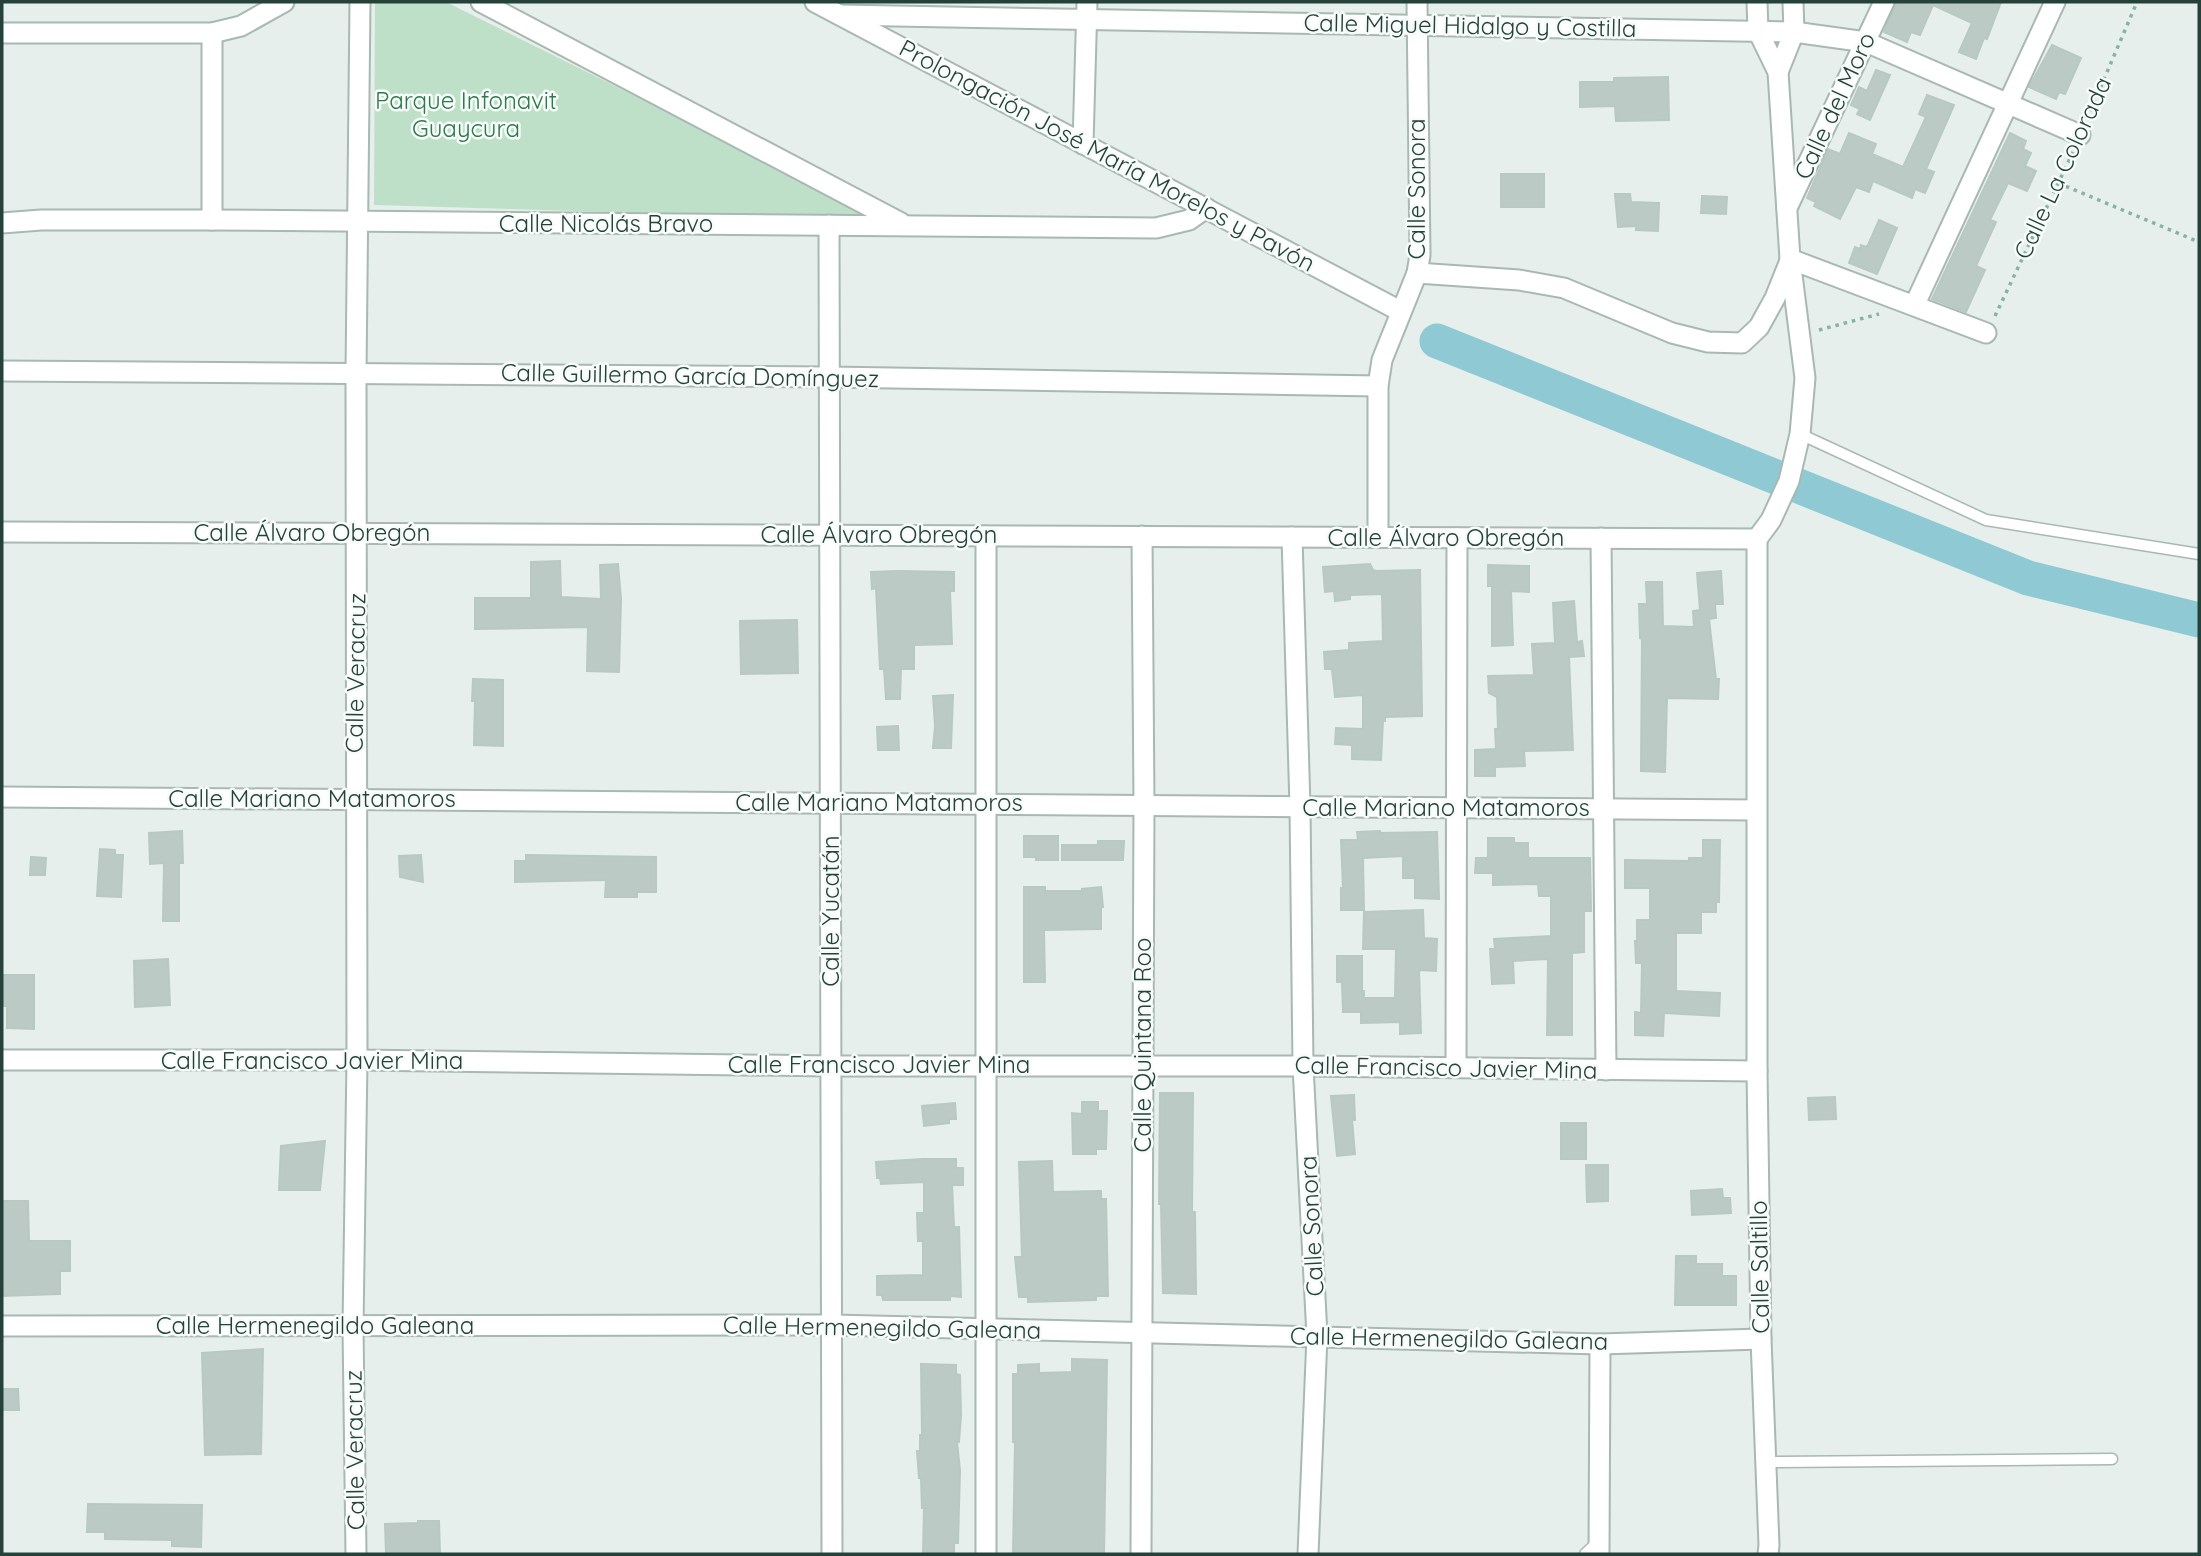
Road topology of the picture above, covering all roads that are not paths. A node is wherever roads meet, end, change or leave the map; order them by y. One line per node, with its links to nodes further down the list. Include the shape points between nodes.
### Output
1 (284, 2): 16 (street, via 241,26)
2 (359, 2): 25 (street, Calle Veracruz)
3 (481, 2): 28 (street)
4 (815, 2): 11 (street, Prolongación José María Morelos y Pavón)
5 (1417, 2): 12 (street, Calle Sonora)
6 (1757, 2): 13 (street)
7 (1793, 2): 14 (street)
8 (1884, 2): 17 (street, Calle del Moro)
9 (2055, 2): 19 (street)
10 (1087, 11): 11 (street, Calle Miguel Hidalgo y Costilla); 12 (street, Calle Miguel Hidalgo y Costilla); 21 (street)
11 (840, 15): 21 (street, Prolongación José María Morelos y Pavón)
12 (1416, 25): 13 (street, Calle Miguel Hidalgo y Costilla); 30 (street, Calle Sonora)
13 (1758, 32): 14 (street, Calle Miguel Hidalgo y Costilla); 18 (street)
14 (1794, 32): 17 (street, Calle Miguel Hidalgo y Costilla); 18 (street)
15 (2, 33): 16 (street)
16 (212, 33): 24 (street)
17 (1866, 42): 19 (street, Calle Miguel Hidalgo y Costilla); 23 (street, Calle del Moro)
18 (1778, 72): 23 (street)
19 (2008, 104): 20 (street, Calle Miguel Hidalgo y Costilla); 31 (street)
20 (2080, 135)
21 (1083, 144): 22 (street, Prolongación José María Morelos y Pavón)
22 (1206, 208): 28 (street, Calle Nicolás Bravo, via 1189,220 1156,229); 32 (street, Prolongación José María Morelos y Pavón)
23 (1786, 209): 29 (street)
24 (212, 220): 25 (street, Calle Nicolás Bravo); 26 (street, Calle Nicolás Bravo)
25 (358, 222): 27 (street, Calle Nicolás Bravo); 35 (street, Calle Veracruz)
26 (2, 223)
27 (829, 225): 28 (street, Calle Nicolás Bravo); 36 (street, Calle Yucatán)
28 (905, 225)
29 (1790, 258): 30 (street, via 1759,327 1742,343 1708,342 1672,333 1564,288); 31 (street); 38 (street, via 1805,378)
30 (1417, 273): 32 (street, Calle Sonora)
31 (1914, 304): 33 (street)
32 (1400, 311): 37 (street, Calle Sonora)
33 (1986, 333)
34 (2, 371): 35 (street, Calle Guillermo García Domínguez)
35 (356, 373): 36 (street, Calle Guillermo García Domínguez); 40 (street, Calle Veracruz)
36 (829, 377): 37 (street, Calle Guillermo García Domínguez); 41 (street, Calle Yucatán)
37 (1378, 386): 45 (street, Calle Sonora)
38 (1800, 435): 48 (street, via 1789,481); 49 (lane, via 1986,520)
39 (2, 532): 40 (street, Calle Álvaro Obregón)
40 (358, 533): 41 (street, Calle Álvaro Obregón); 51 (street, Calle Veracruz)
41 (830, 535): 42 (street, Calle Álvaro Obregón); 52 (street, Calle Yucatán)
42 (986, 536): 43 (street, Calle Álvaro Obregón); 53 (street)
43 (1142, 536): 44 (street, Calle Álvaro Obregón); 54 (street, Calle Quintana Roo)
44 (1292, 537): 45 (street, Calle Álvaro Obregón); 55 (street, Calle Sonora)
45 (1378, 537): 46 (street, Calle Álvaro Obregón)
46 (1457, 538): 47 (street, Calle Álvaro Obregón); 56 (street)
47 (1601, 538): 48 (street, Calle Álvaro Obregón); 57 (street)
48 (1757, 539): 58 (street, Calle Saltillo)
49 (2199, 554)
50 (2, 797): 51 (street, Calle Mariano Matamoros)
51 (355, 799): 52 (street, Calle Mariano Matamoros); 60 (street, Calle Veracruz)
52 (831, 803): 53 (street, Calle Mariano Matamoros); 62 (street, Calle Yucatán)
53 (987, 805): 54 (street, Calle Mariano Matamoros); 61 (street)
54 (1144, 805): 55 (street, Calle Mariano Matamoros); 64 (street, Calle Quintana Roo)
55 (1300, 807): 56 (street, Calle Mariano Matamoros); 63 (street, Calle Sonora)
56 (1456, 808): 57 (street, Calle Mariano Matamoros); 65 (street)
57 (1604, 809): 58 (street, Calle Mariano Matamoros); 66 (street)
58 (1756, 810): 67 (street, Calle Saltillo)
59 (2, 1060): 60 (street, Calle Francisco Javier Mina)
60 (357, 1060): 62 (street, Calle Francisco Javier Mina); 70 (street, Calle Veracruz)
61 (987, 1065): 62 (street, Calle Francisco Javier Mina); 64 (street, Calle Francisco Javier Mina); 71 (street)
62 (832, 1066): 68 (street, Calle Yucatán)
63 (1303, 1066): 64 (street, Calle Francisco Javier Mina); 65 (street, Calle Francisco Javier Mina); 73 (street, Calle Sonora)
64 (1142, 1067): 72 (street, Calle Quintana Roo)
65 (1455, 1067): 66 (street, Calle Francisco Javier Mina)
66 (1606, 1070): 67 (street, Calle Francisco Javier Mina)
67 (1757, 1071): 74 (street, Calle Saltillo)
68 (833, 1325): 70 (street, Calle Hermenegildo Galeana); 71 (street, Calle Hermenegildo Galeana); 80 (street, Calle Yucatán)
69 (2, 1326): 70 (street, Calle Hermenegildo Galeana)
70 (353, 1327): 79 (street, Calle Veracruz)
71 (987, 1330): 72 (street, Calle Hermenegildo Galeana); 81 (street)
72 (1141, 1332): 73 (street, Calle Hermenegildo Galeana); 82 (street, Calle Quintana Roo)
73 (1317, 1336): 75 (street, Calle Hermenegildo Galeana); 83 (street, Calle Sonora)
74 (1761, 1339): 75 (street, Calle Hermenegildo Galeana); 77 (street, Calle Saltillo)
75 (1600, 1343): 78 (street)
76 (2112, 1460): 77 (lane)
77 (1767, 1462): 85 (street, Calle Saltillo)
78 (1599, 1547): 84 (lane)
79 (356, 1554)
80 (832, 1554)
81 (986, 1554)
82 (1141, 1554)
83 (1308, 1554)
84 (1585, 1554)
85 (1768, 1554)

